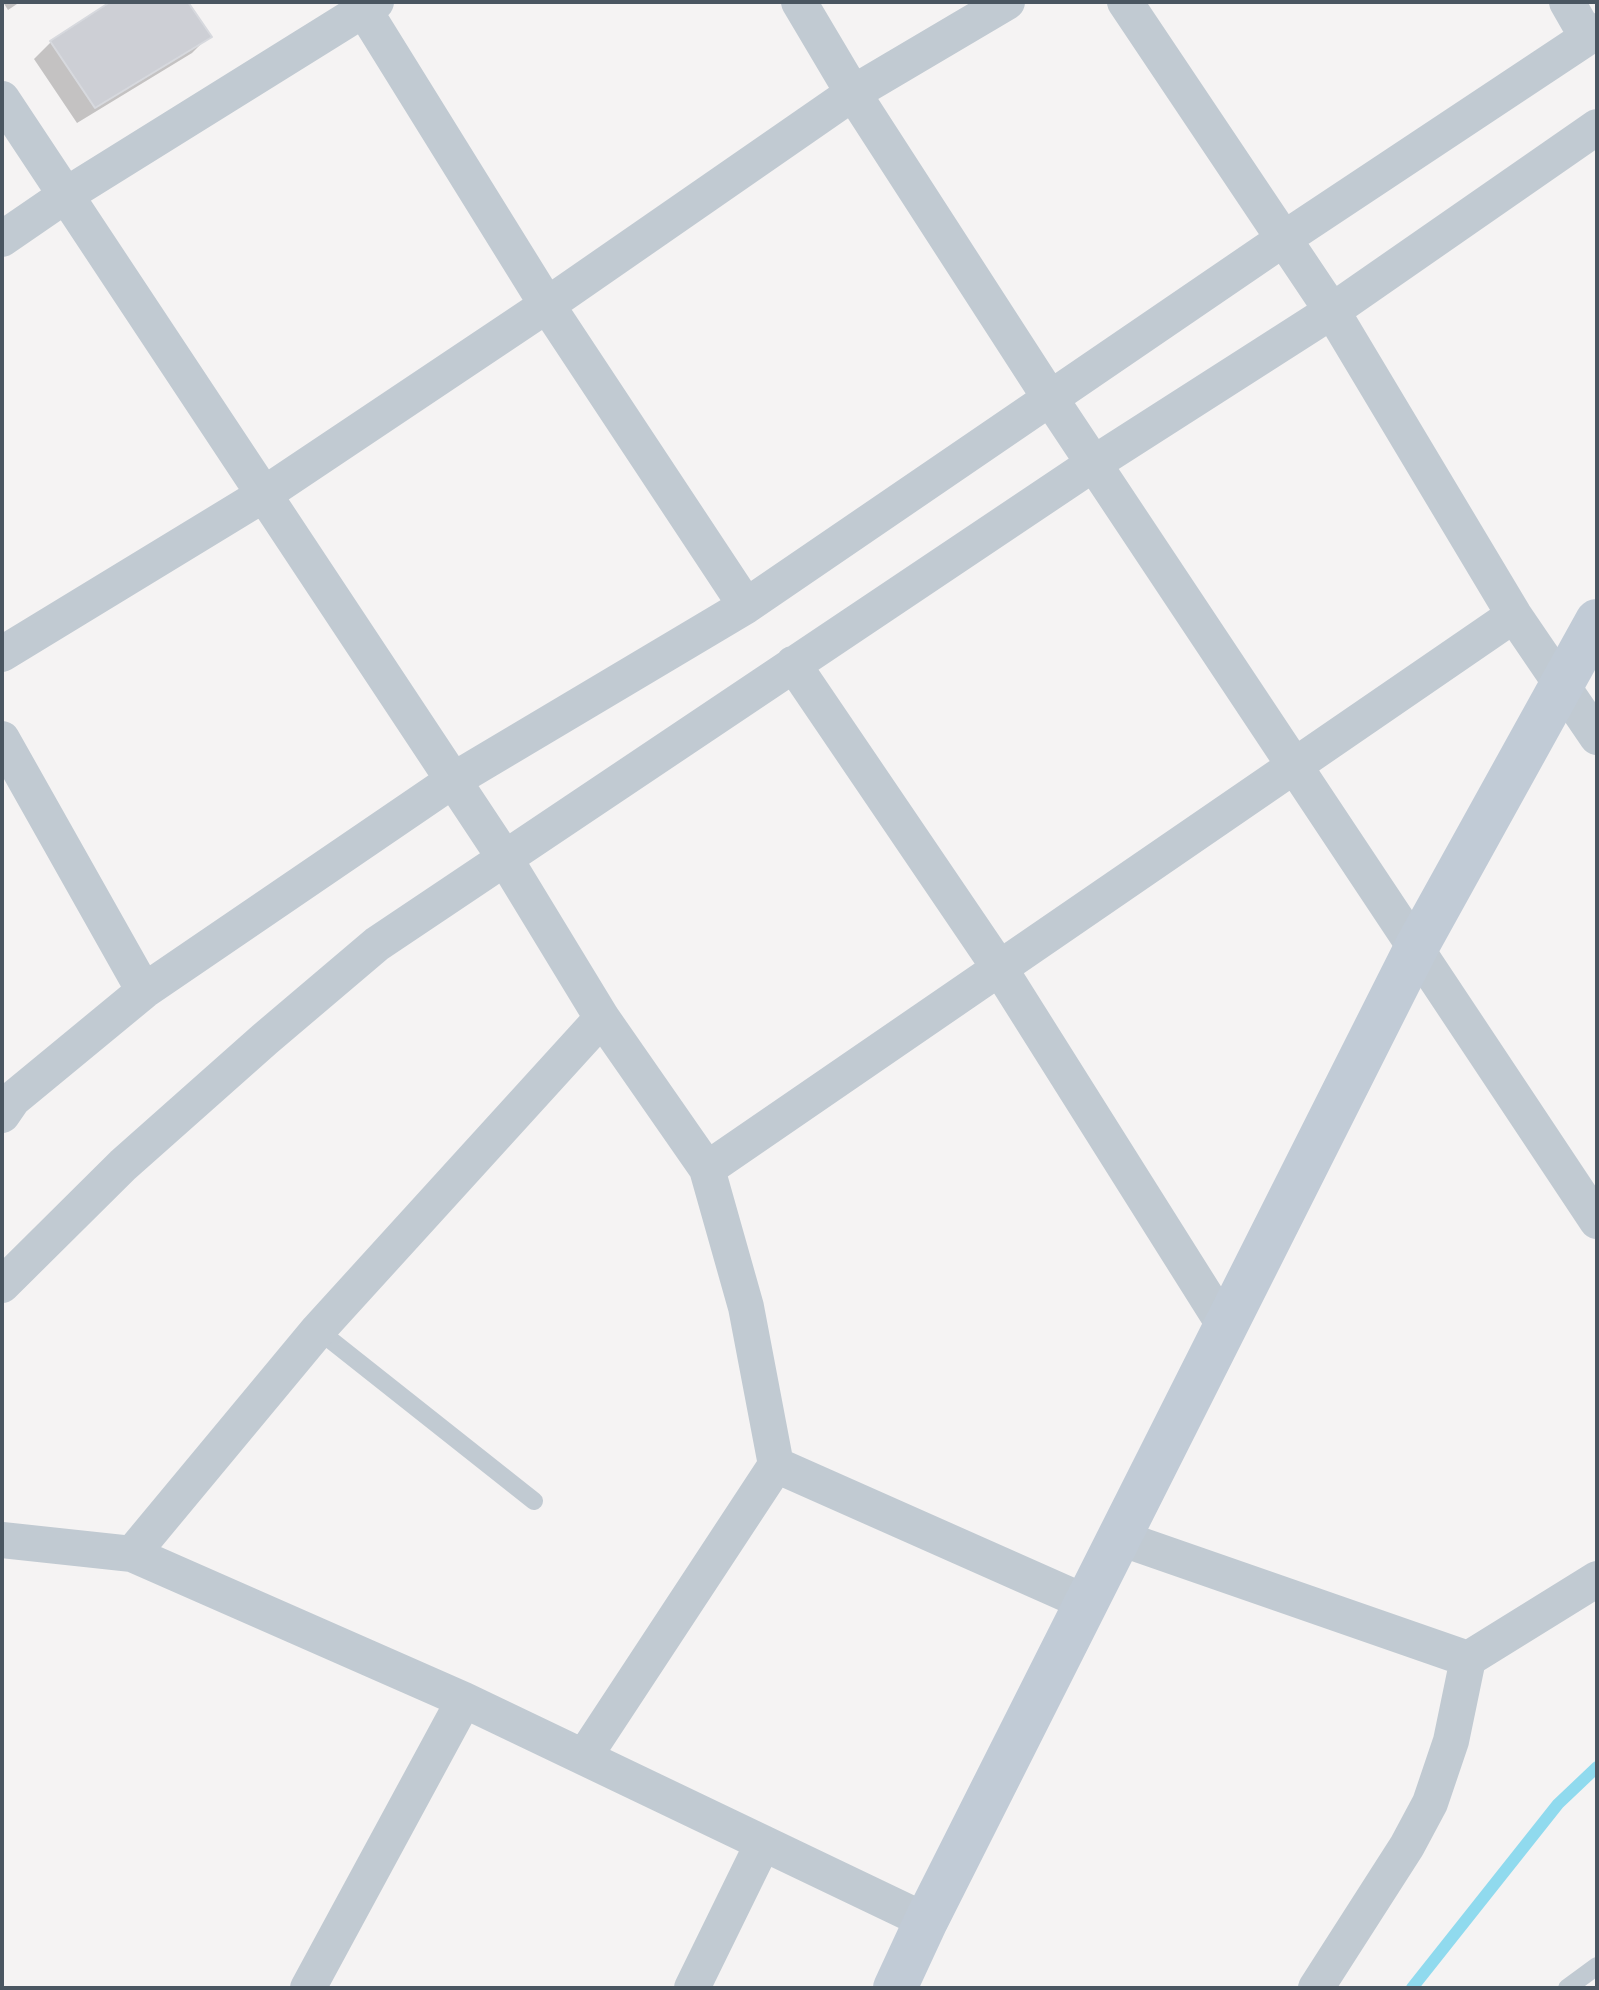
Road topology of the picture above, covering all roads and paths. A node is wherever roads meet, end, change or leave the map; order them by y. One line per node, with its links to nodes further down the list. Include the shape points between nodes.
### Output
1 (799, 2): 7 (street)
2 (1007, 2): 7 (street)
3 (1125, 2): 12 (street)
4 (1567, 2): 6 (street)
5 (367, 5): 10 (street); 13 (street)
6 (1592, 34): 12 (street)
7 (853, 93): 13 (street); 15 (street)
8 (2, 99): 10 (street)
9 (1597, 127): 14 (street)
10 (66, 195): 11 (street); 17 (street)
11 (2, 239)
12 (1282, 240): 14 (street); 15 (street)
13 (547, 305): 17 (street); 18 (street)
14 (1332, 311): 16 (street); 19 (street)
15 (1050, 398): 16 (street); 18 (street)
16 (1093, 464): 22 (street); 26 (street)
17 (263, 495): 21 (street); 27 (street)
18 (746, 606): 27 (street)
19 (1514, 615): 23 (street); 26 (street)
20 (1597, 621): 23 (main road)
21 (2, 654)
22 (793, 664): 28 (street); 30 (street)
23 (1560, 685): 24 (street); 29 (main road)
24 (1597, 737)
25 (2, 739): 31 (street)
26 (1296, 767): 29 (street); 30 (street)
27 (452, 781): 28 (street); 31 (street)
28 (504, 857): 32 (street); 36 (street, via 377,944 265,1039 123,1165)
29 (1416, 948): 35 (street); 37 (main road)
30 (1000, 969): 34 (street); 37 (street)
31 (144, 991): 33 (street, via 13,1099)
32 (602, 1018): 34 (street); 38 (street)
33 (2, 1115)
34 (707, 1169): 39 (street, via 746,1307)
35 (1597, 1221)
36 (2, 1285)
37 (1226, 1328): 41 (main road)
38 (318, 1330): 40 (lane); 43 (street)
39 (776, 1465): 45 (street); 48 (street)
40 (534, 1501)
41 (1120, 1538): 45 (main road); 46 (street)
42 (2, 1540): 43 (street)
43 (132, 1554): 47 (street)
44 (1597, 1579): 46 (street)
45 (1087, 1603): 50 (main road)
46 (1468, 1659): 55 (street, via 1451,1741 1430,1803)
47 (464, 1700): 48 (street); 52 (street)
48 (584, 1757): 49 (street)
49 (763, 1843): 50 (street); 53 (street)
50 (926, 1921): 54 (main road)
51 (1597, 1966): 56 (lane)
52 (308, 1988)
53 (692, 1988)
54 (895, 1988)
55 (1316, 1988)
56 (1567, 1988)

